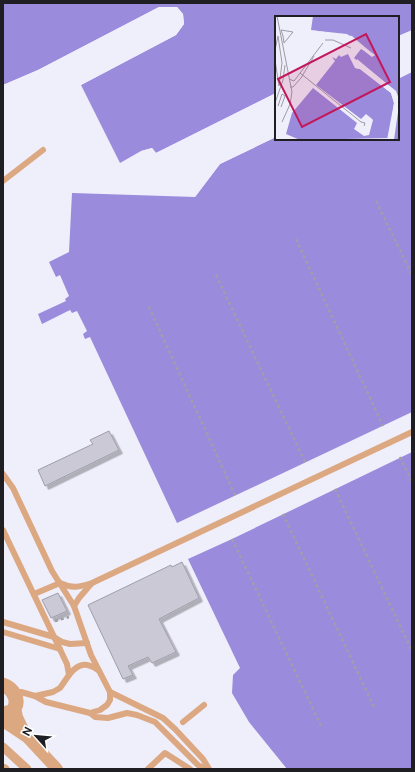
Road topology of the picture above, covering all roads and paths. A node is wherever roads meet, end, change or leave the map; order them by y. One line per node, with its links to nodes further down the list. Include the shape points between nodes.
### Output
1 (43, 150): 2 (lane)
2 (3, 181)
3 (376, 201): 6 (path)
4 (296, 238): 8 (path)
5 (216, 275): 11 (path)
6 (412, 275)
7 (149, 307): 15 (path)
8 (383, 426)
9 (412, 432): 20 (lane)
10 (400, 457): 13 (path)
11 (305, 462)
12 (3, 474): 19 (lane, via 13,488)
13 (412, 482)
14 (335, 489): 28 (path)
15 (235, 495)
16 (283, 514): 36 (path)
17 (3, 530): 21 (lane)
18 (232, 539): 42 (path)
19 (60, 583): 20 (lane, via 74,587); 21 (lane); 22 (lane)
20 (92, 583): 22 (lane)
21 (34, 594): 25 (lane)
22 (74, 606): 26 (lane)
23 (3, 622): 25 (lane)
24 (3, 632): 27 (lane)
25 (54, 637): 26 (lane, via 70,644); 27 (lane)
26 (87, 643): 29 (lane)
27 (60, 649): 30 (lane)
28 (412, 651)
29 (99, 671): 30 (lane, via 86,664 74,668); 32 (lane)
30 (69, 675): 33 (lane, via 60,688)
31 (8, 689): 33 (lane); 37 (street, via 16,701)
32 (110, 692): 34 (lane); 38 (lane, via 107,705)
33 (35, 696): 38 (lane, via 46,702)
34 (127, 701): 39 (lane); 51 (lane, via 163,718 203,759)
35 (204, 704): 41 (lane)
36 (374, 706)
37 (9, 711): 43 (street, via 17,717)
38 (90, 713): 39 (lane, via 95,717 108,718)
39 (127, 713): 45 (lane, via 155,722)
40 (3, 721): 43 (street)
41 (183, 722)
42 (322, 728)
43 (27, 737): 47 (street)
44 (3, 747): 46 (street)
45 (196, 767): 50 (lane)
46 (27, 769)
47 (57, 769)
48 (148, 769): 49 (lane, via 165,753)
49 (190, 769)
50 (205, 769)
51 (209, 769)

